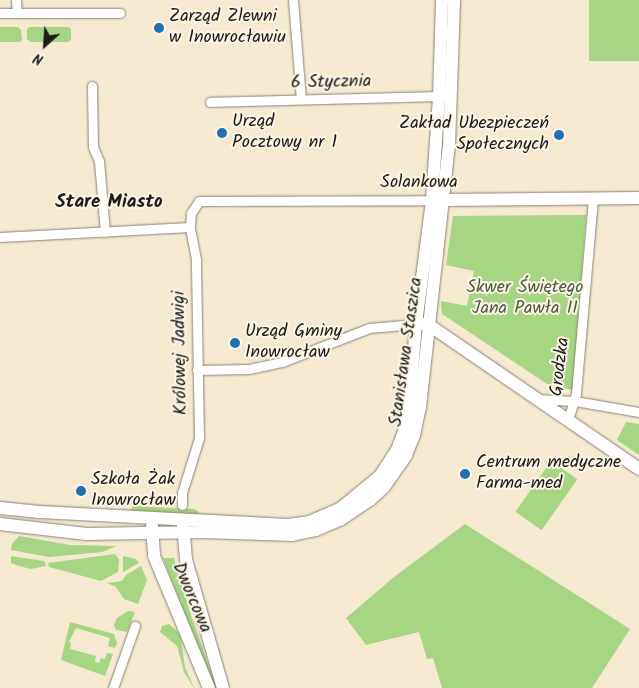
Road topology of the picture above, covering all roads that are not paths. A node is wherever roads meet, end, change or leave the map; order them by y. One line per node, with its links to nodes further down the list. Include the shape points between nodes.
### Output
1 (16, 0): 6 (street)
2 (293, 0): 10 (street)
3 (442, 0): 9 (main road, Stanisława Staszica)
4 (454, 0): 9 (main road, Stanisława Staszica)
5 (0, 13): 6 (street)
6 (17, 13): 7 (street)
7 (120, 13)
8 (92, 86): 17 (street, via 93,147 99,162)
9 (446, 96): 10 (street, 6 Stycznia); 14 (main road, Stanisława Staszica)
10 (301, 100): 11 (street, 6 Stycznia)
11 (210, 102)
12 (593, 198): 13 (main road, Solankowa); 14 (main road, Solankowa); 22 (street, Grodzka)
13 (639, 198)
14 (439, 200): 15 (street, Solankowa); 19 (main road, Stanisława Staszica)
15 (199, 201): 16 (street, Królowej Jadwigi, via 191,213)
16 (190, 228): 17 (street); 20 (street, Królowej Jadwigi, via 196,256)
17 (105, 232): 18 (street)
18 (0, 237)
19 (423, 324): 20 (street, via 369,328 282,362 249,369); 21 (main road); 30 (main road, Stanisława Staszica, via 404,432 388,467 355,498 320,518 288,526)
20 (196, 370): 26 (street, Królowej Jadwigi, via 199,438 182,493)
21 (538, 400): 22 (street); 24 (main road)
22 (575, 401): 23 (street); 24 (street, Grodzka)
23 (639, 412)
24 (568, 420): 25 (main road)
25 (639, 469)
26 (182, 505)
27 (0, 508): 28 (main road)
28 (152, 518): 30 (main road); 31 (main road, Dworcowa)
29 (0, 524): 31 (main road, via 86,534)
30 (183, 526): 31 (main road); 35 (main road, Dworcowa, via 186,560)
31 (152, 534): 34 (main road, Dworcowa, via 154,556)
32 (135, 626): 33 (street)
33 (113, 688)
34 (209, 688)
35 (223, 688)

